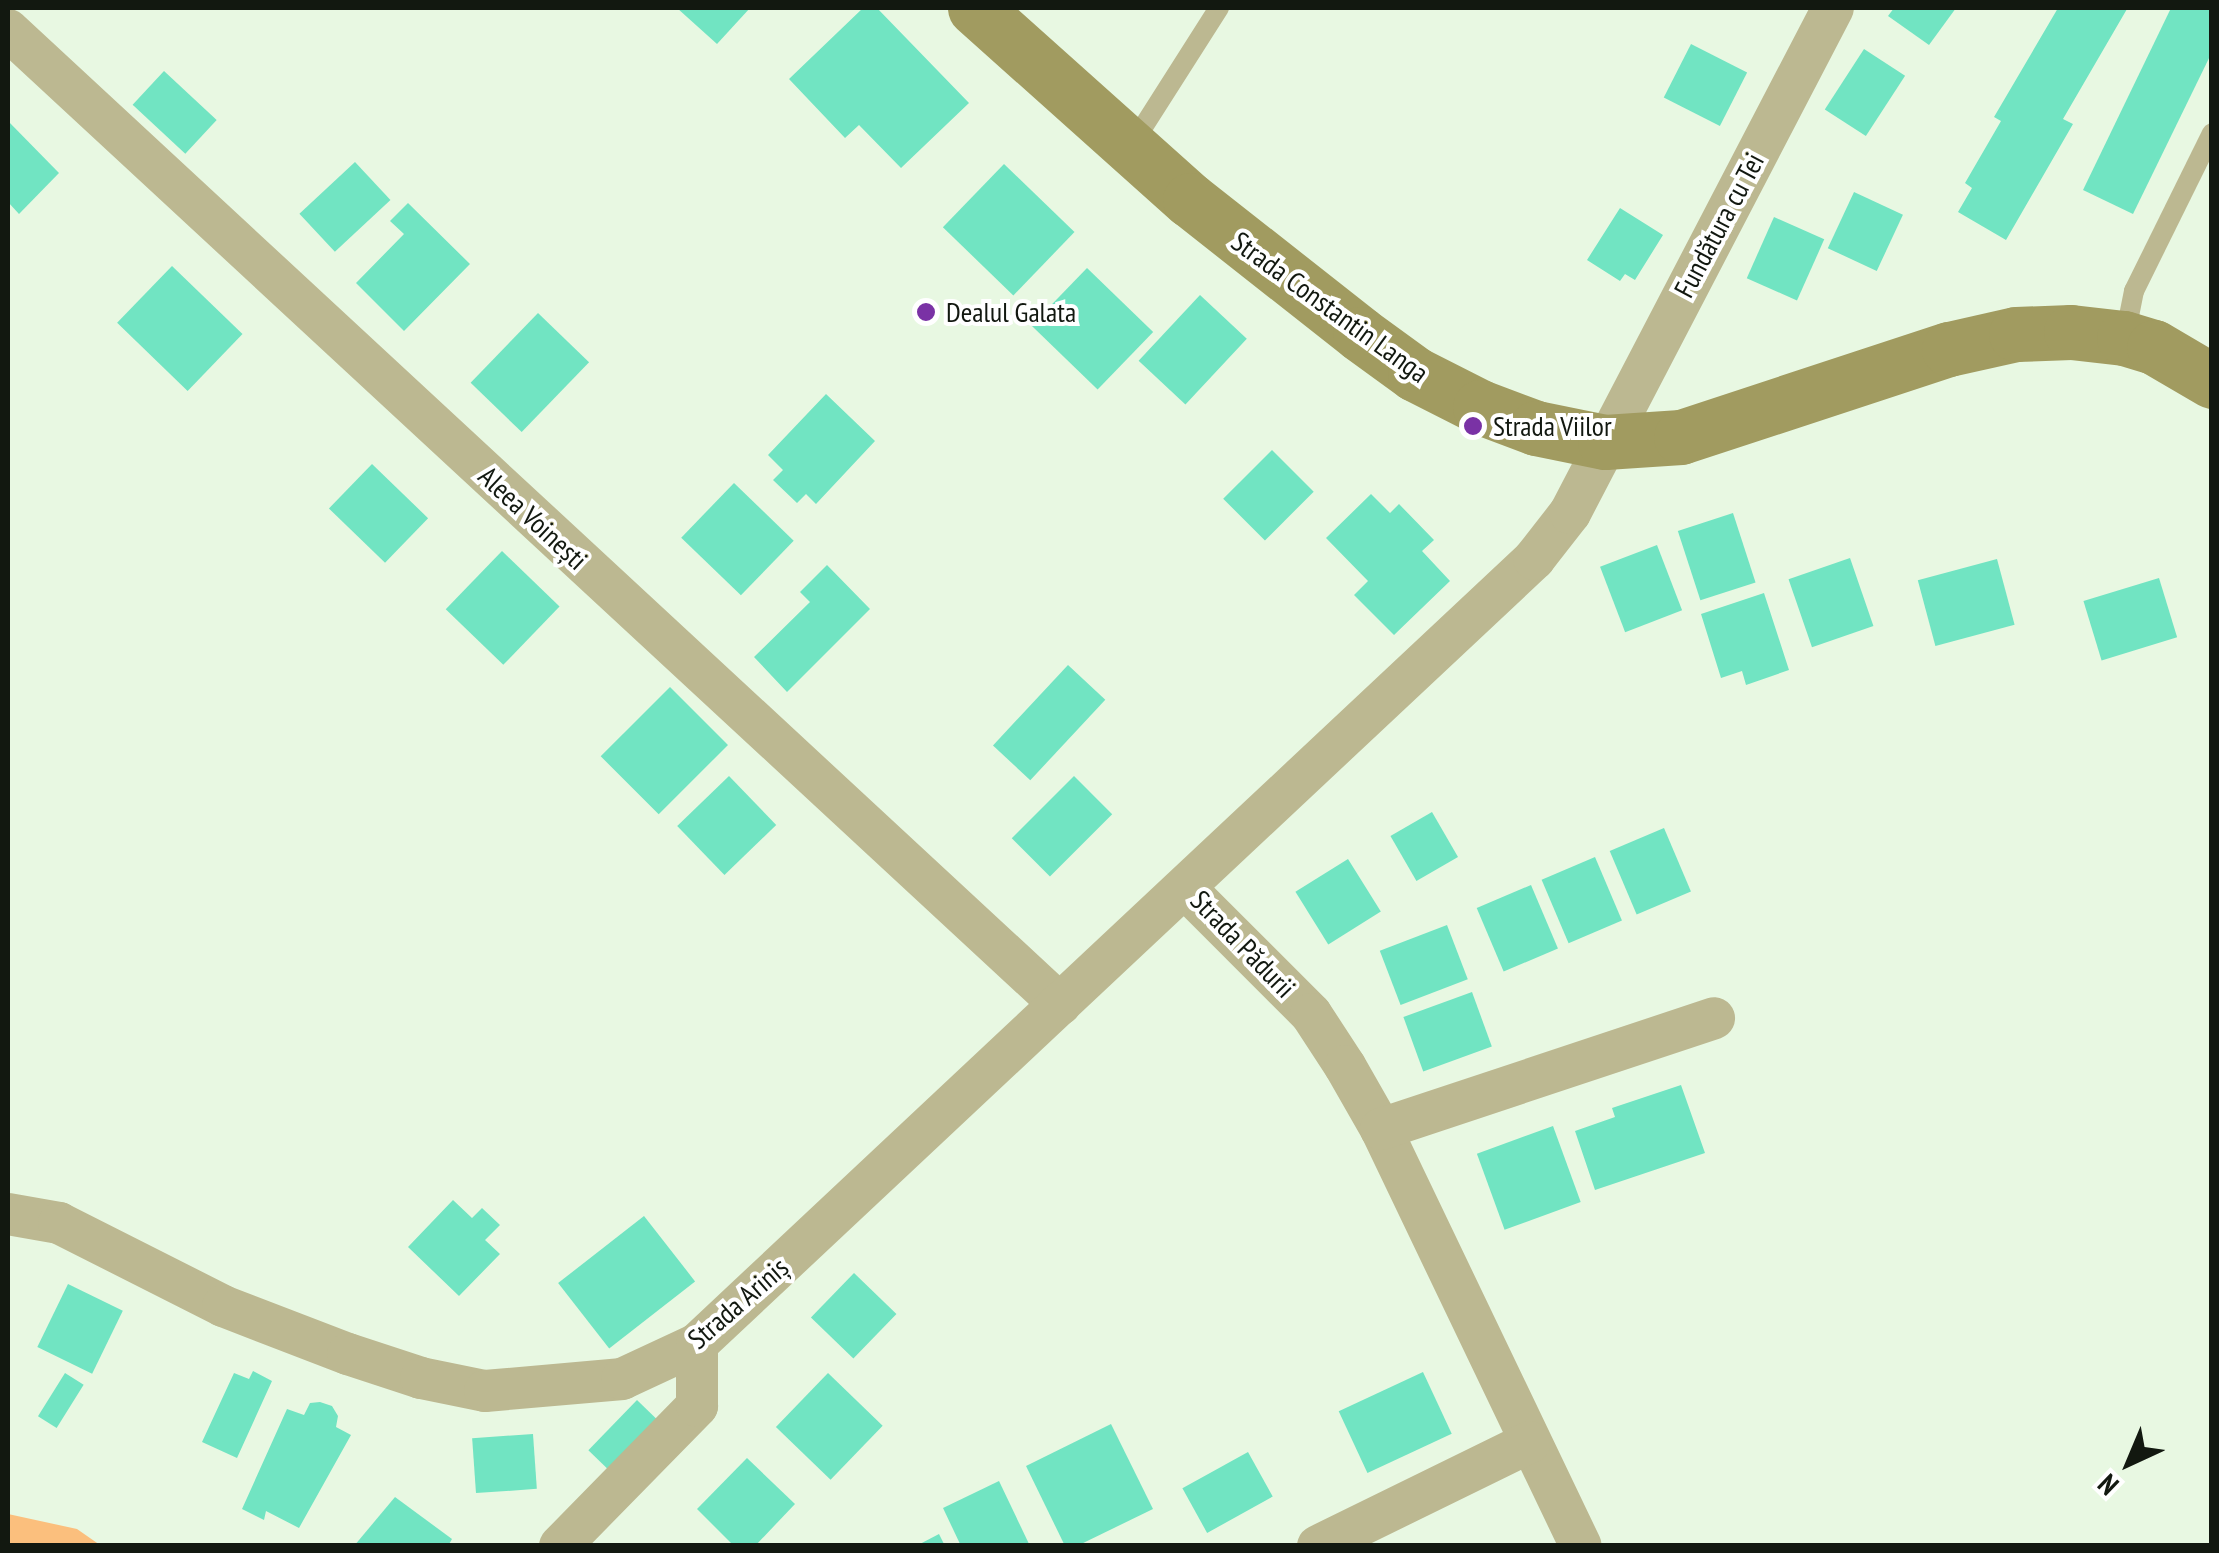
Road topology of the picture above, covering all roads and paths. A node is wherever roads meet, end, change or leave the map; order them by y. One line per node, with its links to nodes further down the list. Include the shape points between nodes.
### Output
1 (974, 8): 6 (main road, Strada Constantin Langa)
2 (1219, 8): 6 (lane)
3 (1833, 8): 9 (street, Fundătura cu Tei)
4 (8, 30): 11 (street, Aleea Voinești)
5 (2212, 133): 7 (lane, via 2134,290)
6 (1130, 148): 9 (main road, Strada Constantin Langa, via 1256,256 1415,374 1536,428)
7 (2124, 338): 8 (main road, Strada Constantin Langa, via 2154,347); 9 (main road, Strada Constantin Langa, via 2016,334 1681,437)
8 (2212, 381)
9 (1605, 442): 10 (street, Strada Pădurii, via 1570,513 1534,558)
10 (1185, 888): 11 (street, Strada Ariniș); 13 (street, Strada Pădurii, via 1310,1014)
11 (1060, 1004): 15 (street, Strada Ariniș)
12 (1714, 1018): 13 (street)
13 (1381, 1130): 16 (street, Strada Pădurii)
14 (8, 1214): 15 (street, Strada Ariniș, via 59,1223 223,1306 348,1354 485,1391 622,1379)
15 (698, 1344): 17 (street, via 697,1406)
16 (1530, 1442): 18 (street); 19 (street, Strada Pădurii)
17 (560, 1546)
18 (1318, 1546)
19 (1580, 1546)

